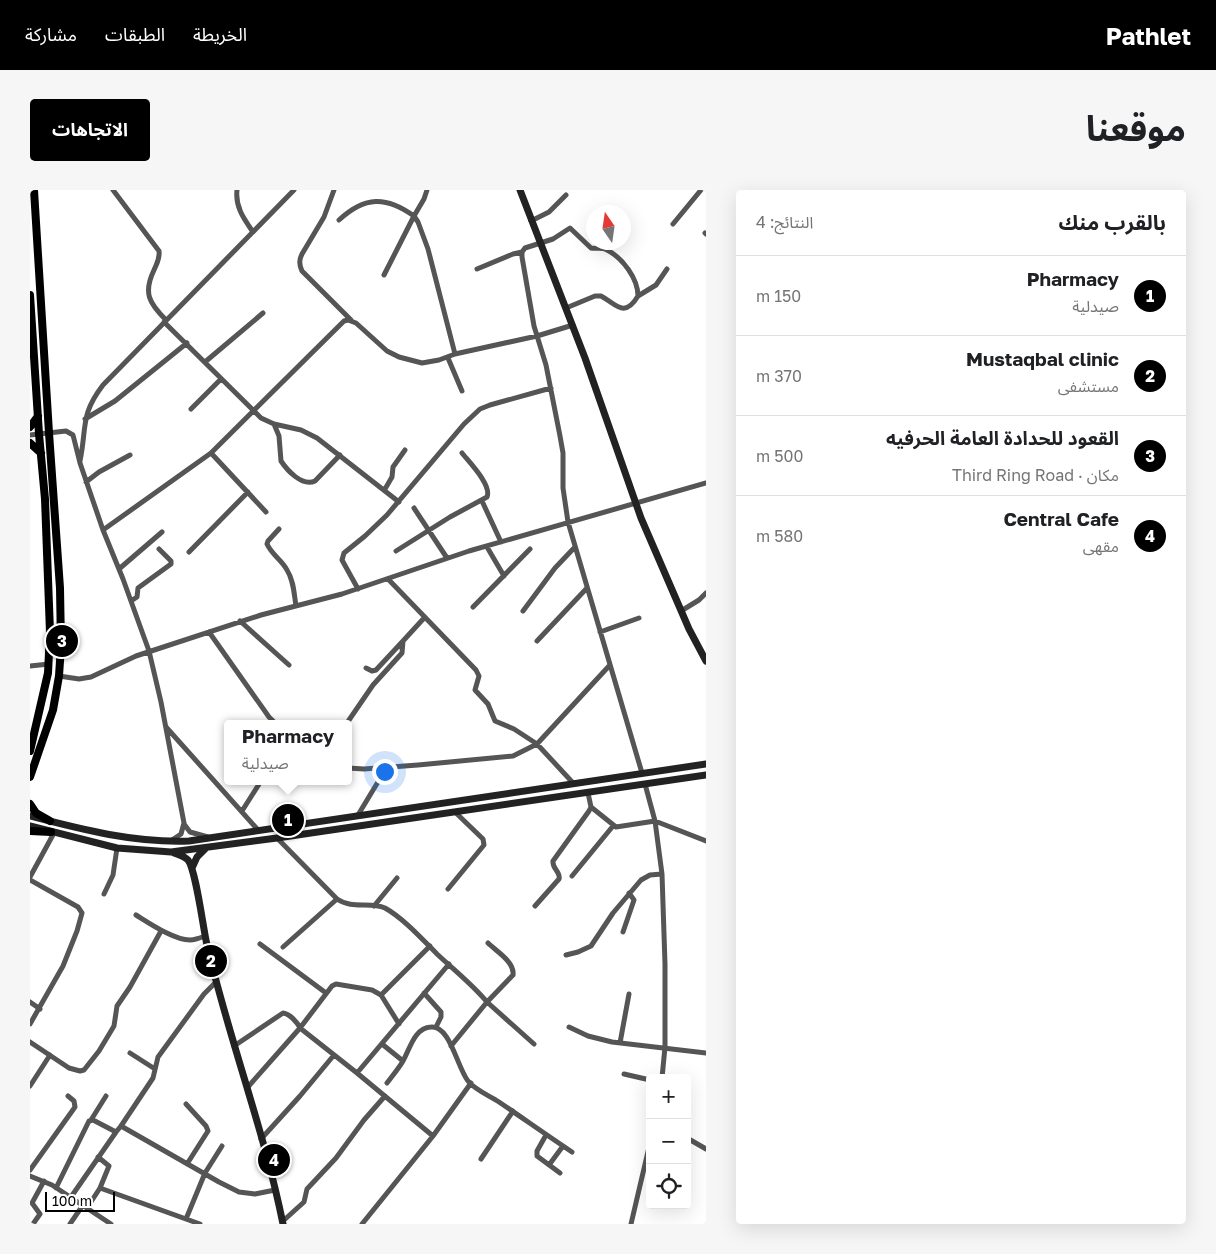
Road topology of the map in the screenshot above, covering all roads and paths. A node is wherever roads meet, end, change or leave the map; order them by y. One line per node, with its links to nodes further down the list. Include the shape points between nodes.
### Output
1 (34, 190): 42 (main road)
2 (113, 190): 24 (street, via 159,251 160,258 148,286 148,296)
3 (237, 190): 14 (street, via 237,205)
4 (294, 190): 14 (street)
5 (334, 190): 25 (street, via 324,217 299,259 302,271)
6 (427, 190): 10 (street)
7 (520, 190): 12 (main road)
8 (701, 190): 13 (street)
9 (566, 196): 12 (street, via 549,212)
10 (414, 216): 11 (street, via 393,204 379,201 354,207); 19 (street); 30 (street, via 428,250)
11 (339, 220)
12 (532, 221): 15 (main road)
13 (673, 224)
14 (253, 232): 24 (street)
15 (540, 243): 16 (street); 21 (street, via 571,229 591,248 605,249 618,259 634,278); 22 (main road)
16 (522, 252): 17 (street); 27 (street)
17 (478, 269)
18 (668, 269): 21 (street, via 656,285)
19 (384, 275)
20 (30, 295): 29 (main road)
21 (638, 296): 22 (street, via 631,305 621,309 601,296)
22 (566, 308): 26 (main road)
23 (262, 313): 32 (street)
24 (165, 321): 28 (street); 39 (street, via 103,385)
25 (352, 321): 31 (street, via 387,351 399,357 422,363); 37 (street, via 341,323)
26 (573, 325): 27 (street); 59 (main road)
27 (537, 336): 30 (street); 34 (street)
28 (187, 344): 32 (street); 39 (street, via 115,401)
29 (32, 346): 38 (main road)
30 (455, 354): 31 (street)
31 (448, 358): 35 (street)
32 (205, 362): 33 (street)
33 (221, 379): 36 (street); 37 (street)
34 (551, 388): 58 (street, via 480,409 453,436); 62 (street, via 563,453 563,488)
35 (462, 391)
36 (191, 409)
37 (254, 411): 40 (street); 48 (street)
38 (38, 416): 41 (main road); 43 (main road)
39 (85, 419): 52 (street)
40 (274, 424): 51 (street, via 309,433); 51 (street, via 279,436 281,460 302,482 314,481)
41 (30, 427)
42 (49, 433): 43 (street); 52 (street, via 66,431 73,434); 100 (main road, via 60,588)
43 (39, 434): 44 (street); 47 (main road)
44 (30, 435)
45 (30, 443): 47 (main road)
46 (405, 450): 55 (street, via 393,467 392,478)
47 (41, 453): 95 (main road)
48 (211, 453): 56 (street); 64 (street)
49 (462, 453): 57 (street, via 488,490 488,496)
50 (130, 455): 53 (street)
51 (340, 455): 55 (street)
52 (80, 464): 53 (street)
53 (86, 482): 64 (street)
54 (706, 484): 59 (street)
55 (385, 489): 58 (street)
56 (248, 492): 61 (street); 73 (street)
57 (482, 501): 65 (street); 67 (street)
58 (399, 502): 79 (street, via 342,556)
59 (636, 502): 62 (street); 85 (main road)
60 (414, 508): 65 (street)
61 (266, 512)
62 (568, 522): 67 (street); 69 (street)
63 (279, 529): 82 (street, via 267,544 292,580)
64 (103, 530): 75 (street)
65 (429, 530): 72 (street); 74 (street)
66 (162, 532): 75 (street)
67 (501, 542): 68 (street)
68 (488, 546): 74 (street); 76 (street)
69 (575, 547): 78 (street); 84 (street)
70 (159, 549): 81 (street, via 171,564 138,588 137,597)
71 (530, 549): 76 (street)
72 (396, 550)
73 (189, 552)
74 (447, 558): 77 (street)
75 (119, 569): 81 (street)
76 (504, 576): 83 (street)
77 (388, 579): 79 (street); 86 (street)
78 (587, 588): 90 (street); 92 (street)
79 (358, 589): 82 (street)
80 (706, 593): 85 (street)
81 (130, 601): 93 (street)
82 (296, 606): 88 (street)
83 (473, 607)
84 (523, 610)
85 (681, 612): 94 (main road)
86 (425, 617): 91 (street); 104 (street, via 478,673 475,690 488,704 495,721)
87 (639, 618): 90 (street)
88 (240, 621): 89 (street); 96 (street)
89 (209, 632): 93 (street); 101 (street)
90 (600, 632): 98 (street)
91 (403, 641): 99 (street, via 376,670 372,672); 102 (street, via 402,653 373,685)
92 (537, 641)
93 (149, 651): 100 (street, via 91,677); 103 (street)
94 (706, 661)
95 (49, 664): 97 (street); 105 (main road)
96 (289, 665)
97 (30, 666)
98 (609, 666): 104 (street); 109 (street)
99 (366, 668)
100 (59, 676): 110 (main road, via 53,710)
101 (272, 720)
102 (349, 720)
103 (166, 726): 119 (street); 126 (street)
104 (537, 744): 107 (street, via 513,756); 112 (street)
105 (30, 751)
106 (706, 764): 109 (main road)
107 (387, 767): 108 (street); 122 (street)
108 (352, 768)
109 (642, 773): 112 (main road)
110 (30, 776)
111 (706, 776): 113 (main road)
112 (574, 784): 118 (main road)
113 (645, 784): 115 (main road); 125 (street)
114 (258, 785): 119 (street)
115 (588, 793): 117 (street); 120 (main road)
116 (30, 804): 124 (main road, via 36,813)
117 (591, 807): 128 (street); 149 (street, via 553,861 559,879)
118 (410, 808): 122 (main road); 123 (main road)
119 (242, 811): 130 (street)
120 (455, 812): 123 (main road); 144 (street, via 483,839 484,845)
121 (30, 816): 124 (main road)
122 (358, 816): 130 (main road)
123 (412, 818): 133 (main road)
124 (50, 821): 135 (main road, via 120,837)
125 (655, 821): 128 (street); 134 (street); 140 (street)
126 (184, 823): 132 (street, via 192,833); 135 (street, via 179,836)
127 (30, 826): 131 (main road)
128 (613, 826): 141 (street)
129 (30, 831): 131 (main road)
130 (259, 831): 132 (main road)
131 (53, 833): 136 (main road); 143 (street)
132 (213, 838): 135 (main road)
133 (277, 838): 137 (main road); 147 (street)
134 (706, 841)
135 (168, 842)
136 (117, 848): 138 (main road); 146 (street, via 114,875)
137 (206, 848): 138 (main road); 139 (main road)
138 (170, 852): 139 (main road, via 186,858)
139 (192, 868): 153 (main road)
140 (662, 874): 145 (street, via 645,877); 179 (street)
141 (572, 876)
142 (397, 878): 148 (street)
143 (30, 879): 167 (street, via 78,907 82,914 63,966)
144 (448, 889)
145 (629, 893): 152 (street, via 634,900); 158 (street, via 591,946)
146 (104, 894)
147 (337, 899): 148 (street, via 354,906); 157 (street)
148 (374, 906): 156 (street, via 384,908)
149 (535, 906)
150 (136, 916): 151 (street)
151 (161, 931): 153 (street, via 191,940); 183 (street, via 117,1006 114,1026 88,1066 80,1072)
152 (623, 932)
153 (205, 936): 160 (main road)
154 (488, 943): 166 (street, via 512,965 514,971)
155 (260, 944): 161 (street)
156 (430, 946): 159 (street); 164 (street)
157 (283, 947)
158 (566, 955)
159 (449, 964): 162 (street); 166 (street)
160 (216, 982): 177 (main road); 185 (street, via 158,1057)
161 (326, 994): 164 (street, via 332,986 340,984); 172 (street)
162 (424, 994): 169 (street); 170 (street, via 441,1012)
163 (629, 994): 174 (street)
164 (382, 995): 169 (street)
165 (30, 1002): 167 (street)
166 (487, 1002): 176 (street); 178 (street)
167 (40, 1009): 168 (street)
168 (30, 1024)
169 (399, 1024): 175 (street)
170 (436, 1027): 178 (street, via 441,1029); 184 (street, via 422,1029 416,1034)
171 (569, 1027): 174 (street, via 588,1036)
172 (300, 1028): 177 (street, via 284,1012); 182 (street); 193 (street)
173 (30, 1042): 183 (street)
174 (620, 1043): 179 (street)
175 (382, 1044): 184 (street); 186 (street)
176 (534, 1044)
177 (234, 1046): 193 (main road)
178 (451, 1046): 191 (street)
179 (665, 1047): 181 (street); 188 (street)
180 (130, 1053): 185 (street)
181 (706, 1053)
182 (334, 1055): 186 (street); 204 (street)
183 (50, 1056): 192 (street)
184 (403, 1061): 190 (street)
185 (155, 1069): 200 (street, via 153,1078)
186 (357, 1073): 196 (street)
187 (624, 1074): 189 (street)
188 (662, 1074)
189 (646, 1079)
190 (388, 1083)
191 (471, 1083): 198 (street); 203 (street)
192 (30, 1086)
193 (246, 1088): 204 (main road)
194 (68, 1096): 215 (street, via 75,1106)
195 (106, 1096): 199 (street)
196 (385, 1096): 203 (street); 226 (street, via 308,1189 304,1202)
197 (186, 1104): 213 (street, via 208,1130)
198 (513, 1112): 202 (street); 211 (street)
199 (92, 1120): 201 (street); 220 (street, via 88,1122)
200 (121, 1126): 201 (street); 213 (street)
201 (116, 1132): 210 (street)
202 (546, 1135): 207 (street); 214 (street, via 536,1154)
203 (433, 1136): 231 (street)
204 (261, 1139): 222 (main road)
205 (691, 1140): 208 (street)
206 (222, 1146): 216 (street)
207 (563, 1146): 209 (street); 214 (street)
208 (706, 1149)
209 (572, 1152)
210 (98, 1157): 221 (street, via 109,1166); 223 (street)
211 (482, 1159)
212 (646, 1160): 232 (street)
213 (187, 1164): 216 (street)
214 (550, 1166): 217 (street)
215 (30, 1170)
216 (205, 1173): 222 (street, via 240,1192 255,1194); 225 (street)
217 (560, 1173)
218 (30, 1176): 219 (street)
219 (44, 1181): 220 (street); 227 (street, via 33,1199 33,1205 40,1214)
220 (56, 1188): 223 (street)
221 (100, 1188): 224 (street); 225 (street)
222 (275, 1190): 226 (main road)
223 (71, 1197): 224 (street)
224 (85, 1206): 228 (street); 229 (street)
225 (186, 1219): 230 (street)
226 (283, 1222)
227 (33, 1224)
228 (70, 1224)
229 (111, 1224)
230 (200, 1224)
231 (362, 1224)
232 (631, 1224)

